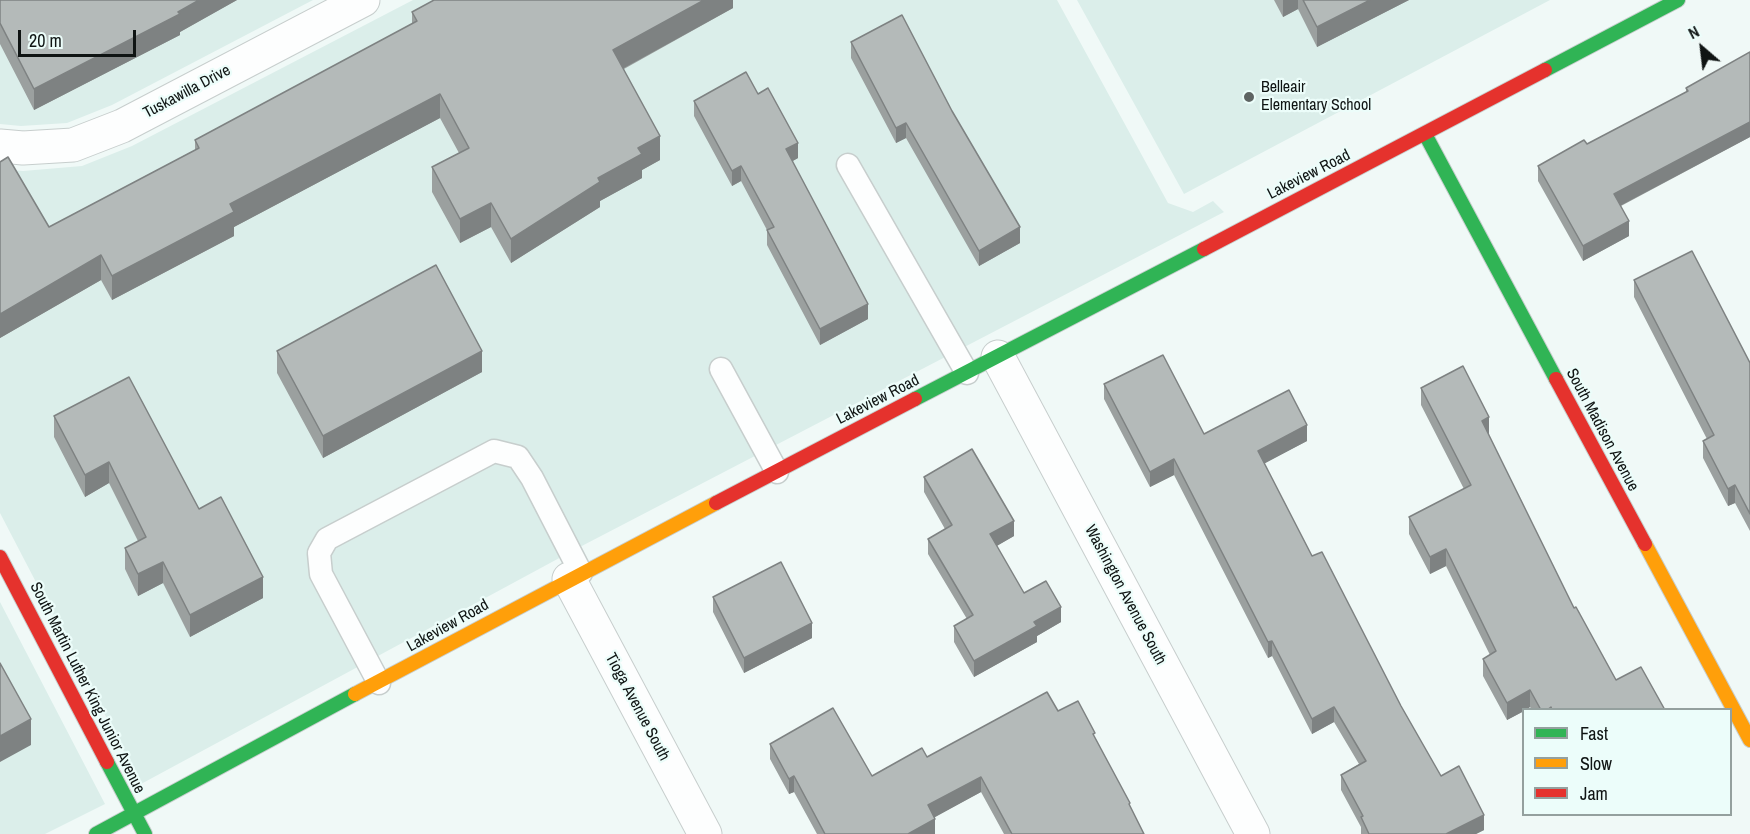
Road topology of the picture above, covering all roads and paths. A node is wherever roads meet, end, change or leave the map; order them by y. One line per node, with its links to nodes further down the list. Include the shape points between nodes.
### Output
1 (363, 0): 4 (street, Tuskawilla Drive, via 122,126 73,145)
2 (1678, 0): 3 (street, Lakeview Road)
3 (1425, 134): 6 (street, Lakeview Road); 13 (street, South Madison Avenue)
4 (0, 146)
5 (848, 165): 8 (lane)
6 (998, 357): 8 (street, Lakeview Road); 18 (street, Washington Avenue South)
7 (721, 369): 9 (lane)
8 (967, 373): 9 (street, Lakeview Road)
9 (777, 472): 11 (street, Lakeview Road)
10 (0, 557): 14 (street, South Martin Luther King Junior Avenue)
11 (575, 576): 12 (street, Lakeview Road); 12 (lane, via 532,478 518,457 494,451 327,539 319,553 321,574); 17 (street, Tioga Avenue South)
12 (379, 682): 14 (street, Lakeview Road)
13 (1750, 740)
14 (134, 815): 15 (street, Lakeview Road); 16 (street, South Martin Luther King Junior Avenue)
15 (96, 834)
16 (144, 834)
17 (705, 834)
18 (1253, 834)

